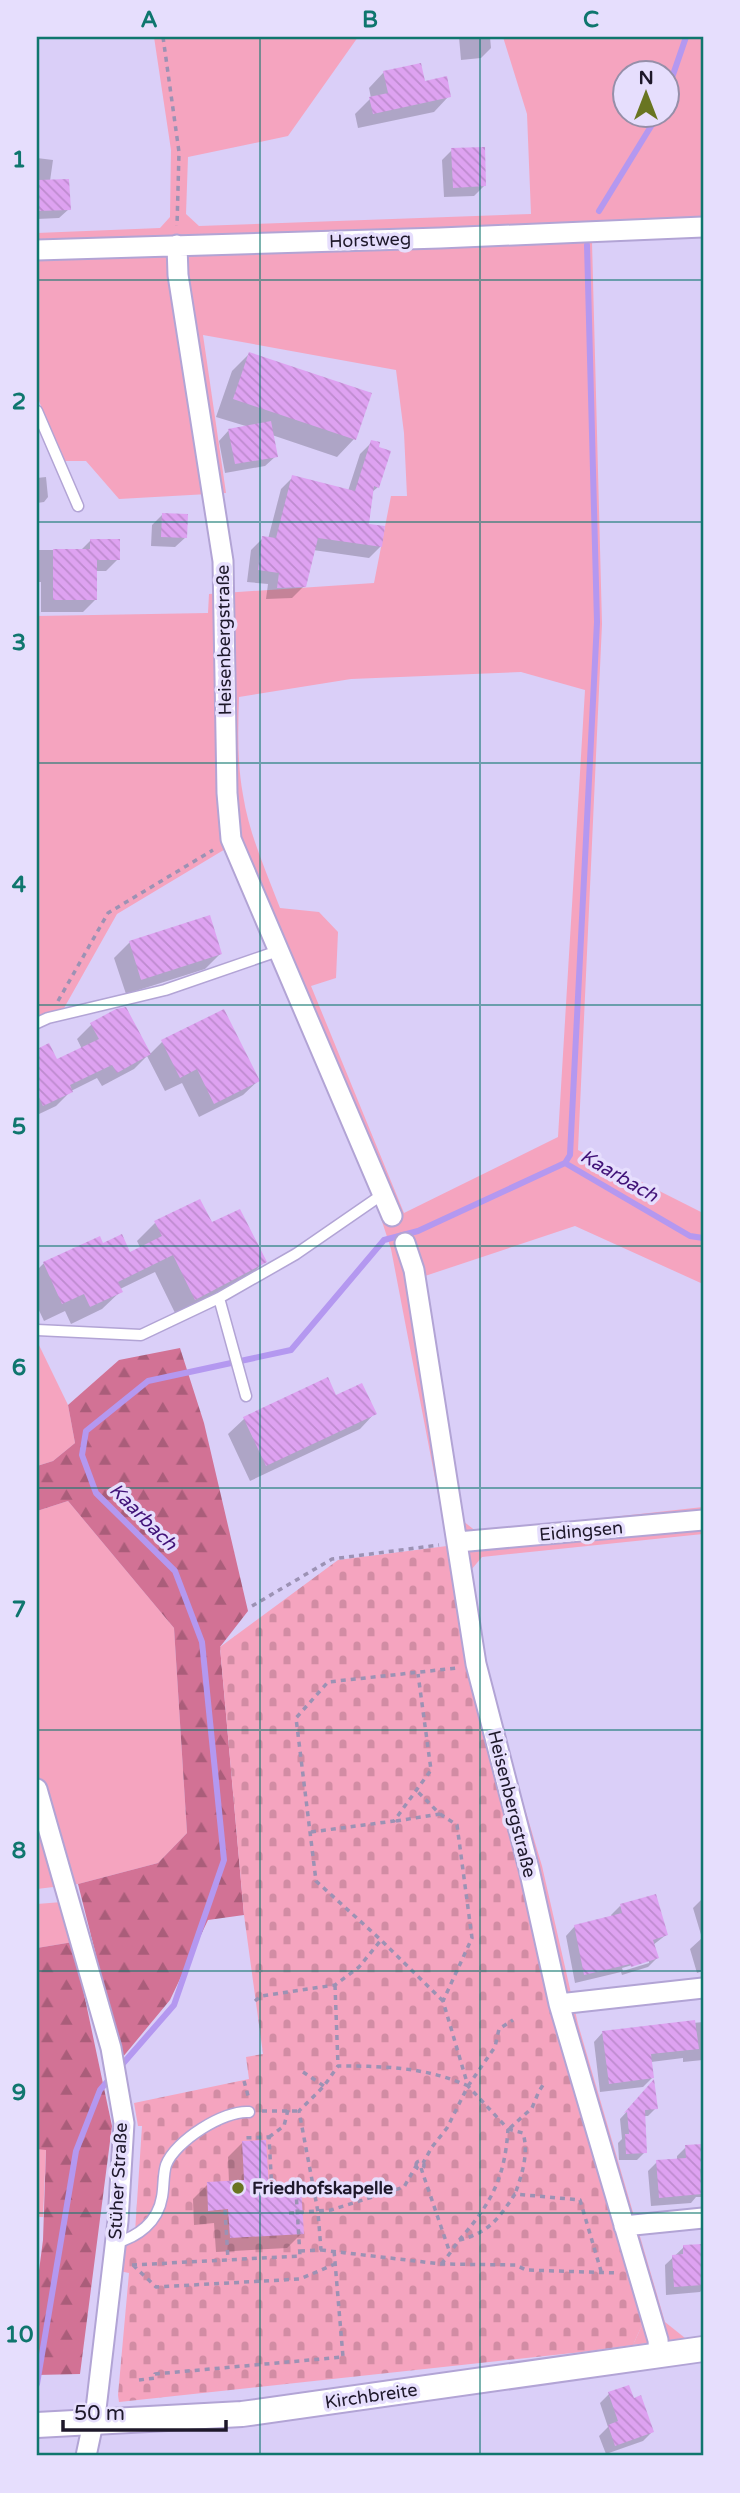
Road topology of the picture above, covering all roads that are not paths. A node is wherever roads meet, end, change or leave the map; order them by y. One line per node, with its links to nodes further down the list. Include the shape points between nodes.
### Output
1 (703, 227): 2 (street, Horstweg)
2 (177, 245): 3 (street, Horstweg); 6 (street, Heisenbergstraße, via 223,561 232,839)
3 (37, 250)
4 (37, 411): 5 (lane)
5 (78, 506)
6 (278, 951): 7 (lane, via 165,990); 8 (street, Heisenbergstraße)
7 (37, 1023)
8 (383, 1194): 9 (street, Heisenbergstraße); 11 (lane, via 296,1254)
9 (392, 1216)
10 (405, 1244): 15 (street, Heisenbergstraße, via 414,1270)
11 (219, 1298): 12 (lane, via 141,1335); 13 (lane)
12 (37, 1330)
13 (246, 1396)
14 (703, 1520): 15 (street, Eidingsen)
15 (458, 1542): 18 (street, Heisenbergstraße, via 476,1664)
16 (37, 1789): 22 (street, Stüher Straße, via 118,2085 124,2123)
17 (703, 1988): 18 (street)
18 (559, 2004): 21 (street, Heisenbergstraße)
19 (249, 2112): 22 (lane, via 215,2120 178,2146 166,2165 162,2200 154,2219 131,2239)
20 (703, 2218): 21 (street)
21 (624, 2226): 24 (street, Heisenbergstraße)
22 (115, 2243): 25 (street, Stüher Straße)
23 (703, 2349): 24 (street, Kirchbreite)
24 (659, 2355): 25 (street, Kirchbreite, via 242,2414)
25 (94, 2422): 26 (street, Kirchbreite); 27 (street, Stüher Straße)
26 (42, 2425)
27 (86, 2456)

